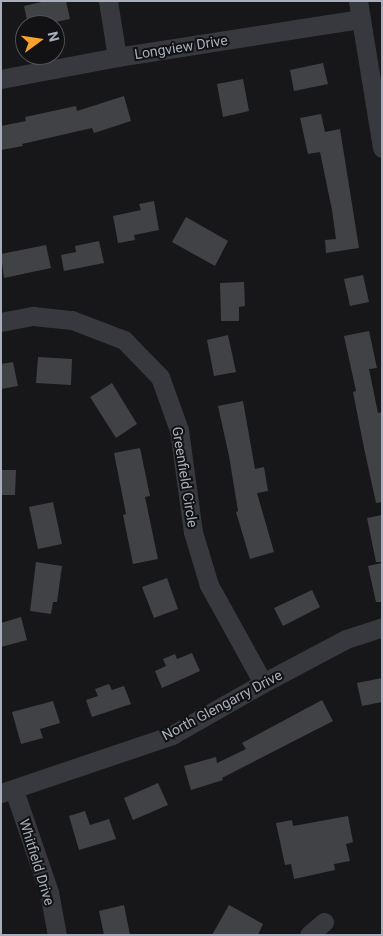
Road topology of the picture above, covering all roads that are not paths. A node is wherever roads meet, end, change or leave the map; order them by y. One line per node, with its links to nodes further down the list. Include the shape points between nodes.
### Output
1 (108, 1): 3 (street)
2 (360, 10): 3 (street, Longview Drive); 5 (street)
3 (117, 57): 4 (street, Longview Drive)
4 (1, 80)
5 (382, 148)
6 (1, 322): 8 (street, Greenfield Circle, via 34,316 72,320 124,340 160,377 179,430 193,532 209,585)
7 (382, 627): 8 (street, North Glengarry Drive, via 346,639)
8 (263, 683): 9 (street, North Glengarry Drive, via 172,734)
9 (8, 792): 11 (street, Whitfield Drive, via 49,892)
10 (324, 922): 12 (street)
11 (57, 935)
12 (309, 935)

